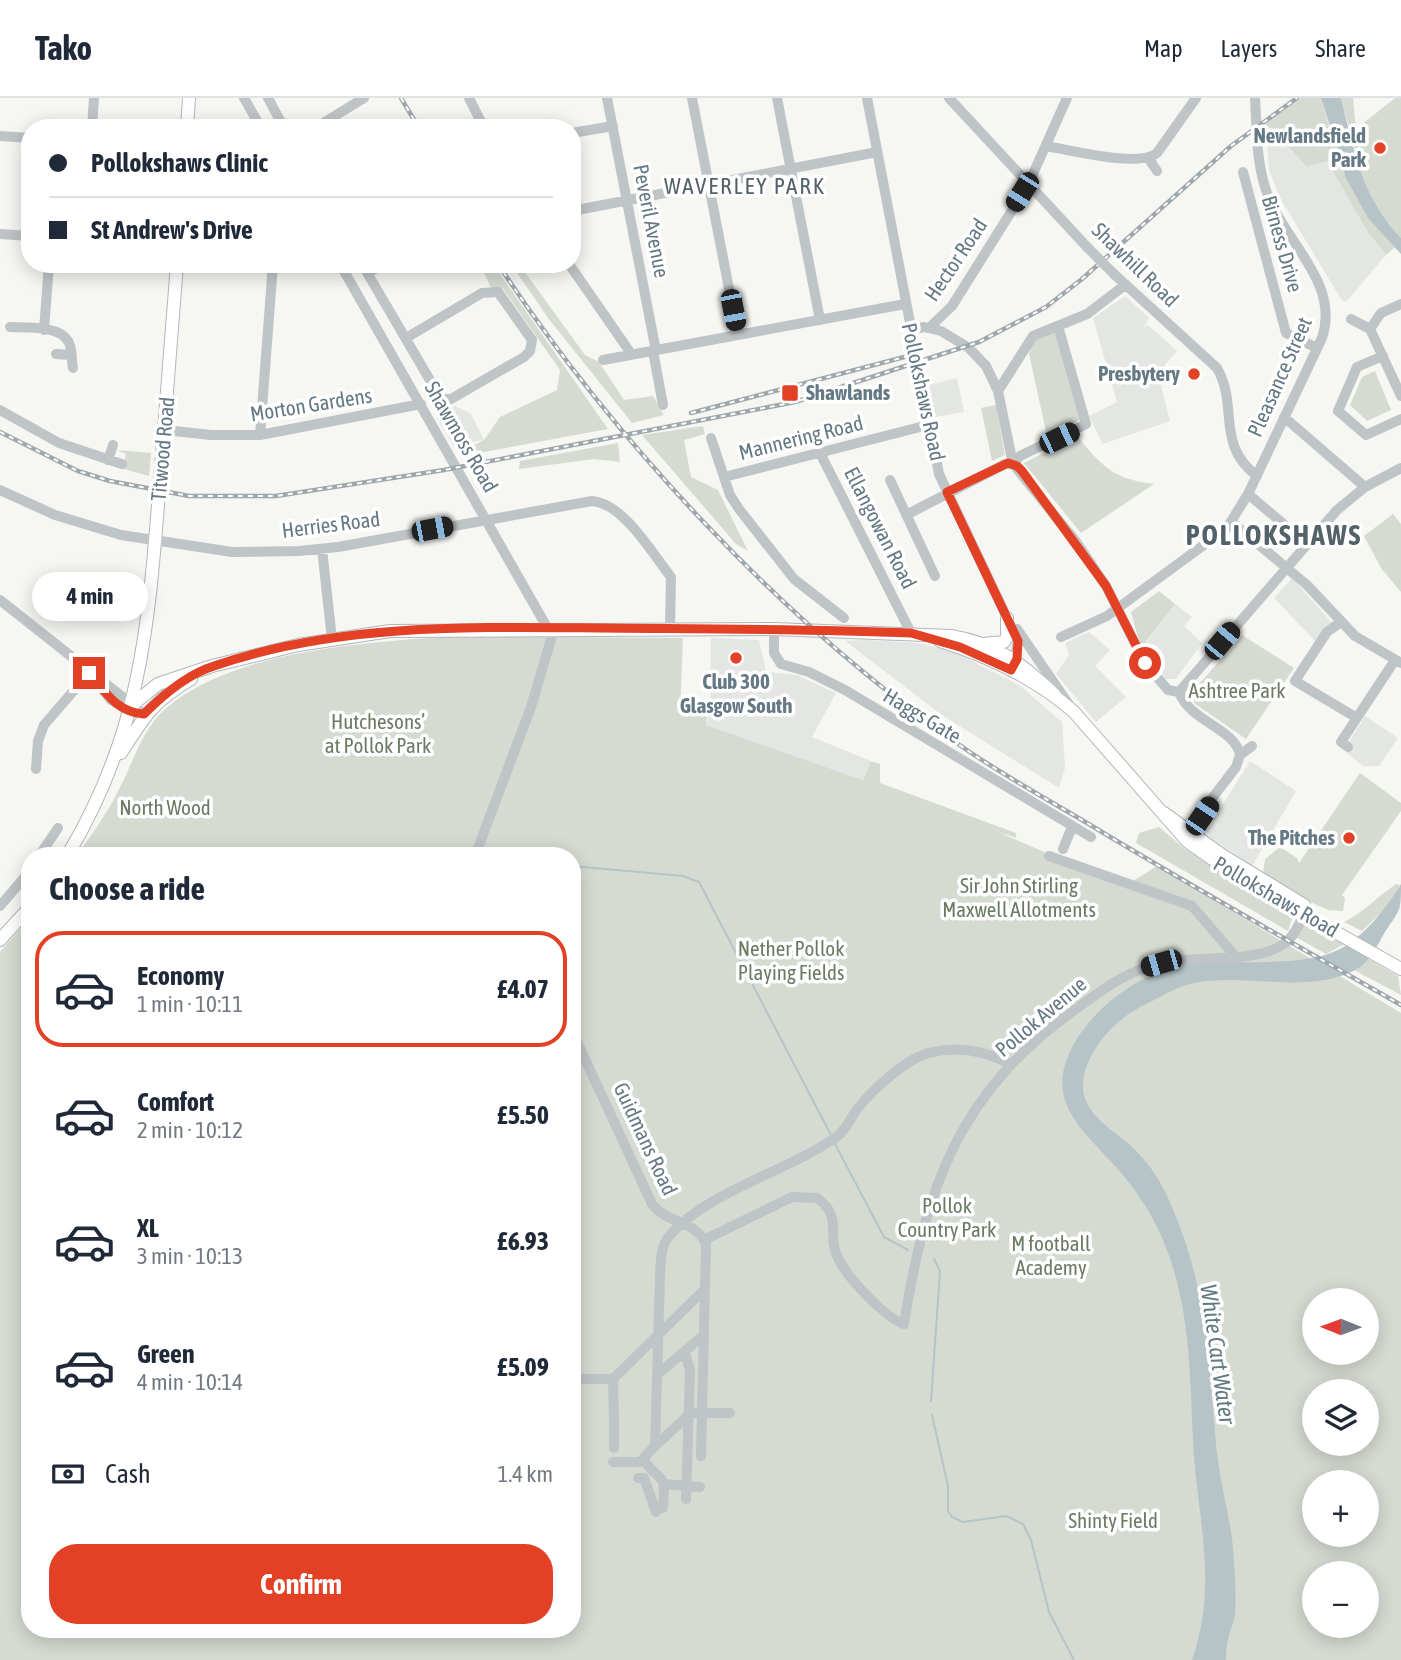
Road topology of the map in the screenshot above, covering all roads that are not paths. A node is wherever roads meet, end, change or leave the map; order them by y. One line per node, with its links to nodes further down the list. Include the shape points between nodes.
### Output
1 (94, 98): 15 (street)
2 (189, 98): 16 (main road)
3 (244, 98): 17 (street)
4 (268, 98): 18 (street)
5 (364, 98): 19 (street)
6 (469, 98): 20 (street)
7 (607, 98): 21 (street, Peveril Avenue)
8 (692, 98): 31 (street)
9 (777, 98): 28 (street)
10 (867, 98): 26 (street, Pollokshaws Road)
11 (948, 98): 32 (street, Shawhill Road)
12 (1067, 98): 25 (street, Hector Road)
13 (1196, 98): 27 (street)
14 (1255, 98): 58 (street, Pleasance Street, via 1266,192 1323,292 1327,321)
15 (93, 119)
16 (188, 119)
17 (256, 119)
18 (279, 119)
19 (330, 119)
20 (480, 119)
21 (613, 125): 22 (street); 33 (street, Peveril Avenue)
22 (581, 131)
23 (0, 136): 24 (street)
24 (21, 137)
25 (1046, 146): 27 (street); 32 (street, Hector Road)
26 (877, 152): 28 (street); 44 (street, Pollokshaws Road)
27 (1149, 159): 29 (street)
28 (791, 169): 31 (street); 49 (street)
29 (1157, 172)
30 (1243, 172): 58 (street, Birness Drive, via 1286,333)
31 (709, 185): 33 (street); 56 (street)
32 (1025, 189): 43 (street, Shawhill Road, bridge); 52 (street, Hector Road, via 953,306)
33 (627, 201): 34 (street); 59 (street, Peveril Avenue)
34 (581, 209)
35 (0, 234): 36 (street)
36 (21, 235)
37 (48, 273): 54 (street)
38 (176, 273): 74 (main road, Titwood Road)
39 (272, 273): 75 (street)
40 (345, 273): 47 (street, Shawmoss Road)
41 (367, 273): 46 (street)
42 (575, 273): 62 (street)
43 (1125, 285): 50 (street, via 1087,314); 83 (street, Shawhill Road, via 1217,368 1224,379 1233,449)
44 (905, 304): 49 (street); 55 (street, Pollokshaws Road)
45 (1401, 304): 53 (street, via 1381,313)
46 (385, 305): 47 (street); 57 (street)
47 (369, 314): 68 (street, Shawmoss Road)
48 (1351, 319): 53 (street)
49 (820, 320): 56 (street)
50 (1058, 326): 66 (street, via 1028,341); 81 (street, via 1086,424 1020,456)
51 (10, 327): 54 (street)
52 (929, 328): 55 (street); 66 (street, via 947,333 969,348 986,366)
53 (1370, 329): 63 (street)
54 (44, 330): 61 (street, via 63,335 71,347)
55 (910, 330): 73 (street, Pollokshaws Road)
56 (737, 335): 59 (street)
57 (406, 338): 57 (street, via 482,293 494,291 532,340 524,357 447,400 435,394)
58 (1317, 348): 71 (street, Pleasance Street)
59 (654, 351): 62 (street); 69 (street, Peveril Avenue)
60 (56, 354): 61 (street)
61 (70, 355): 65 (street)
62 (632, 355): 64 (street)
63 (1383, 356): 67 (street); 72 (street, via 1357,368 1338,411 1366,435)
64 (603, 360)
65 (73, 368)
66 (998, 391): 81 (street)
67 (1401, 396)
68 (421, 404): 75 (street, Morton Gardens); 91 (street, Shawmoss Road)
69 (663, 405)
70 (0, 411): 79 (street, via 59,443)
71 (1284, 417): 83 (street, Pleasance Street); 86 (street)
72 (1401, 419)
73 (928, 425): 78 (street, Mannering Road); 88 (street, Pollokshaws Road)
74 (164, 430): 75 (street, Morton Gardens); 93 (main road, Titwood Road)
75 (260, 435)
76 (711, 438): 84 (street)
77 (113, 445): 79 (street)
78 (820, 453): 84 (street, Mannering Road); 107 (street, Ellangowan Road)
79 (108, 460): 80 (street)
80 (122, 464)
81 (1013, 464): 88 (street); 99 (street, via 1077,543)
82 (1401, 468): 86 (street)
83 (1257, 476): 89 (street, Pleasance Street)
84 (724, 477): 100 (street, via 739,509 794,579)
85 (891, 480): 90 (street)
86 (1365, 487): 94 (street)
87 (0, 490): 93 (street, Herries Road, via 89,527)
88 (947, 492): 90 (street); 101 (street, Pollokshaws Road)
89 (1248, 494): 92 (street, Pleasance Street); 94 (street)
90 (905, 515): 97 (street)
91 (486, 519): 95 (street, Herries Road); 103 (street, Shawmoss Road); 104 (street, Herries Road, via 601,502 617,509 671,577)
92 (1232, 522): 96 (street); 99 (street, Pleasance Street, via 1222,534)
93 (155, 543): 95 (street, Herries Road, via 232,552); 106 (main road, Titwood Road)
94 (1306, 543): 96 (street)
95 (322, 549): 109 (street)
96 (1285, 568): 102 (street, via 1307,584); 116 (street)
97 (935, 576)
98 (0, 600): 114 (street)
99 (1117, 608): 108 (street, Pleasance Street); 116 (street, via 1145,663 1168,690)
100 (844, 618)
101 (1007, 618): 110 (main road, via 1004,642); 112 (street, Pollokshaws Road, via 1018,641); 118 (street)
102 (1340, 622): 111 (street); 120 (street, via 1327,632 1295,681)
103 (548, 628): 104 (main road); 109 (main road, via 390,631); 133 (street, via 552,642)
104 (670, 629): 105 (main road)
105 (774, 629): 107 (main road); 127 (street, Haggs Gate, via 774,653 781,664 845,690)
106 (147, 634): 115 (main road, Titwood Road, via 150,654); 117 (main road, Titwood Road)
107 (915, 634): 110 (main road); 112 (main road)
108 (1061, 637)
109 (332, 639): 113 (main road)
110 (979, 643): 112 (main road)
111 (1398, 662): 120 (street)
112 (1014, 664): 118 (main road, Pollokshaws Road)
113 (212, 666): 115 (main road); 119 (main road)
114 (89, 673): 117 (street, via 111,700); 124 (street, via 44,725)
115 (145, 692): 117 (main road); 119 (main road, Titwood Road)
116 (1179, 692): 123 (street, via 1188,710 1235,742)
117 (130, 709): 119 (street); 125 (main road, Titwood Road)
118 (1074, 712): 126 (main road, Pollokshaws Road)
119 (144, 714): 125 (main road)
120 (1357, 718): 121 (street)
121 (1344, 745)
122 (1252, 746): 123 (street)
123 (1240, 755): 129 (street, via 1236,767)
124 (36, 769)
125 (112, 769): 132 (main road)
126 (1162, 812): 129 (main road, Pollokshaws Road); 138 (main road, Pollokshaws Road, via 1177,832 1205,855)
127 (1072, 827): 130 (street, Haggs Gate); 134 (street)
128 (58, 828): 131 (street)
129 (1188, 830): 138 (main road, Pollokshaws Road)
130 (1091, 837)
131 (45, 847)
132 (72, 847)
133 (478, 847)
134 (1063, 849)
135 (1049, 856): 141 (street, via 1192,906)
136 (21, 882): 137 (street)
137 (0, 906)
138 (1306, 911): 141 (street, Pollok Avenue, via 1284,944); 142 (main road, Pollokshaws Road)
139 (21, 917): 140 (main road)
140 (0, 940)
141 (1235, 956): 145 (street, Pollok Avenue, via 1200,957 1128,972 1057,1022)
142 (1393, 959): 143 (main road, Pollokshaws Road)
143 (1401, 969)
144 (581, 1050): 146 (street, Guidmans Road, via 652,1204 663,1216)
145 (1011, 1064): 146 (street, via 989,1053 961,1049 926,1053 884,1082 832,1140); 147 (street, Pollok Avenue, via 976,1105 936,1182 914,1261 904,1324 894,1321 836,1256 831,1214 817,1198 792,1197)
146 (684, 1223): 147 (street, Guidmans Road, via 699,1230); 149 (street, via 668,1236 662,1253)
147 (704, 1240): 148 (street)
148 (705, 1289): 149 (street); 150 (street)
149 (659, 1331): 152 (street); 154 (street)
150 (704, 1335): 151 (street); 155 (street)
151 (685, 1353): 152 (street); 157 (street, via 690,1370)
152 (658, 1374): 159 (street)
153 (581, 1379): 154 (street)
154 (613, 1379): 158 (street)
155 (702, 1413): 156 (street); 157 (street); 160 (street)
156 (730, 1413)
157 (688, 1416): 159 (street); 165 (street)
158 (614, 1434)
159 (655, 1446): 161 (street)
160 (701, 1456)
161 (643, 1461): 162 (street); 164 (street)
162 (613, 1462)
163 (638, 1478): 164 (street, via 644,1478 656,1511 663,1508)
164 (664, 1484): 165 (street)
165 (686, 1487): 166 (street); 167 (street)
166 (700, 1487)
167 (686, 1499)

